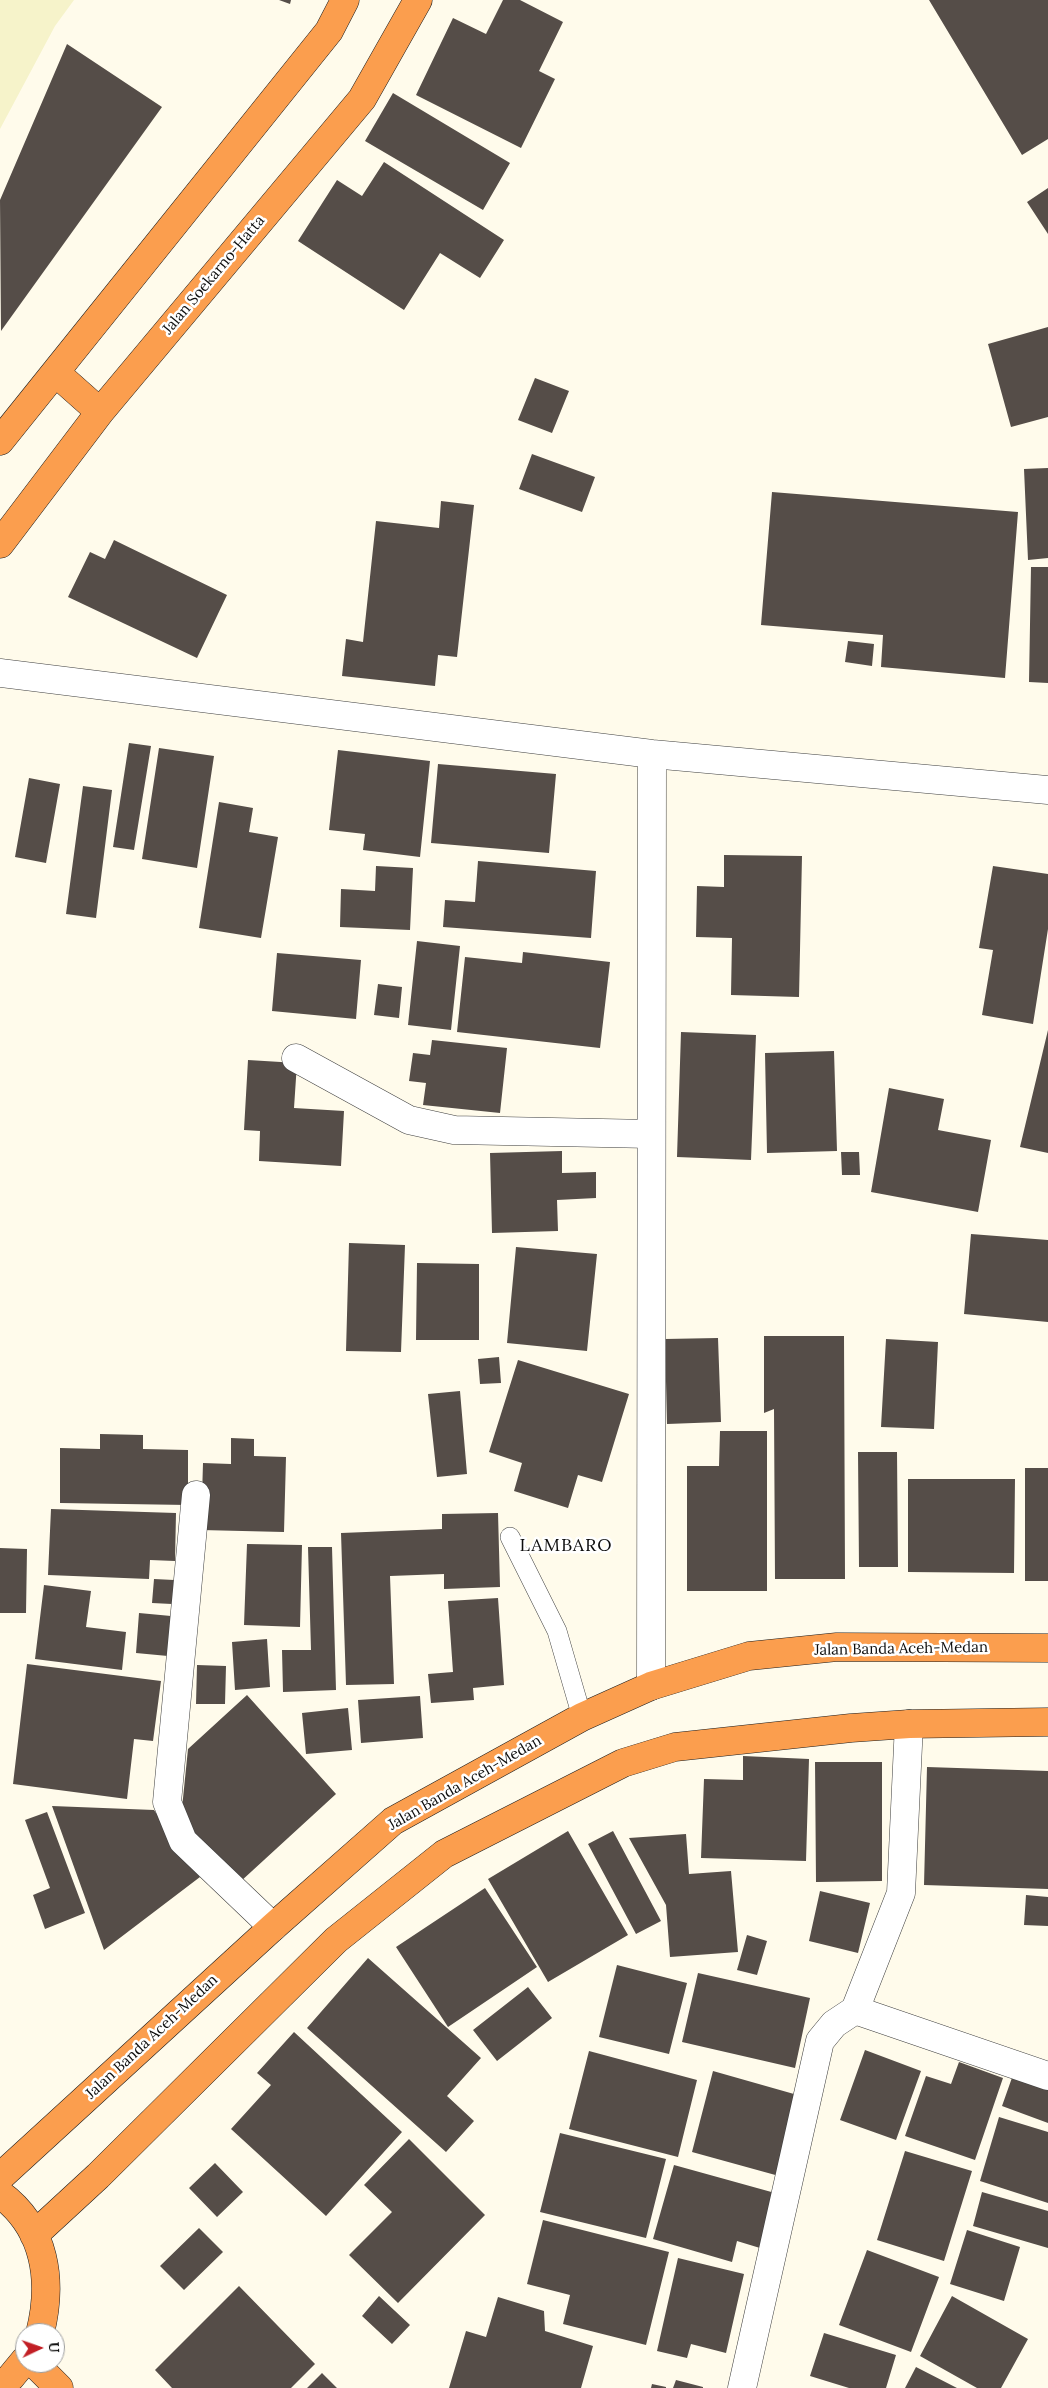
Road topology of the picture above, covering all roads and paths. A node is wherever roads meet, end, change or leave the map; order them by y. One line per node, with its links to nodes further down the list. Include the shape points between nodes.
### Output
1 (345, 0): 3 (highway, via 329,31)
2 (418, 0): 4 (highway, Jalan Soekarno-Hatta, via 362,99)
3 (56, 373): 4 (highway); 5 (highway)
4 (100, 412): 6 (highway, Jalan Soekarno-Hatta)
5 (0, 441)
6 (0, 544)
7 (0, 673): 8 (street)
8 (652, 754): 9 (street); 11 (street)
9 (1048, 790)
10 (296, 1058): 11 (street, via 410,1120 454,1130)
11 (652, 1134): 15 (street)
12 (196, 1495): 19 (street, via 167,1802 183,1842)
13 (510, 1537): 16 (lane, via 557,1631)
14 (1048, 1648): 15 (highway, Jalan Banda Aceh-Medan, via 837,1647 749,1656)
15 (651, 1686): 16 (highway, Jalan Banda Aceh-Medan)
16 (582, 1717): 19 (highway, Jalan Banda Aceh-Medan, via 393,1821)
17 (1048, 1722): 18 (highway)
18 (909, 1724): 20 (street, via 901,1893); 24 (highway, via 675,1747 623,1763 444,1854 336,1940 98,2176)
19 (273, 1927): 22 (highway, Jalan Banda Aceh-Medan)
20 (855, 2010): 21 (street); 30 (street, via 834,2024 820,2041)
21 (1048, 2076)
22 (0, 2177)
23 (0, 2194): 24 (highway, via 22,2216)
24 (34, 2235): 25 (highway, via 44,2258 48,2284)
25 (42, 2323)
26 (15, 2372): 28 (highway)
27 (44, 2373): 29 (highway)
28 (0, 2386)
29 (59, 2388)
30 (742, 2388)

